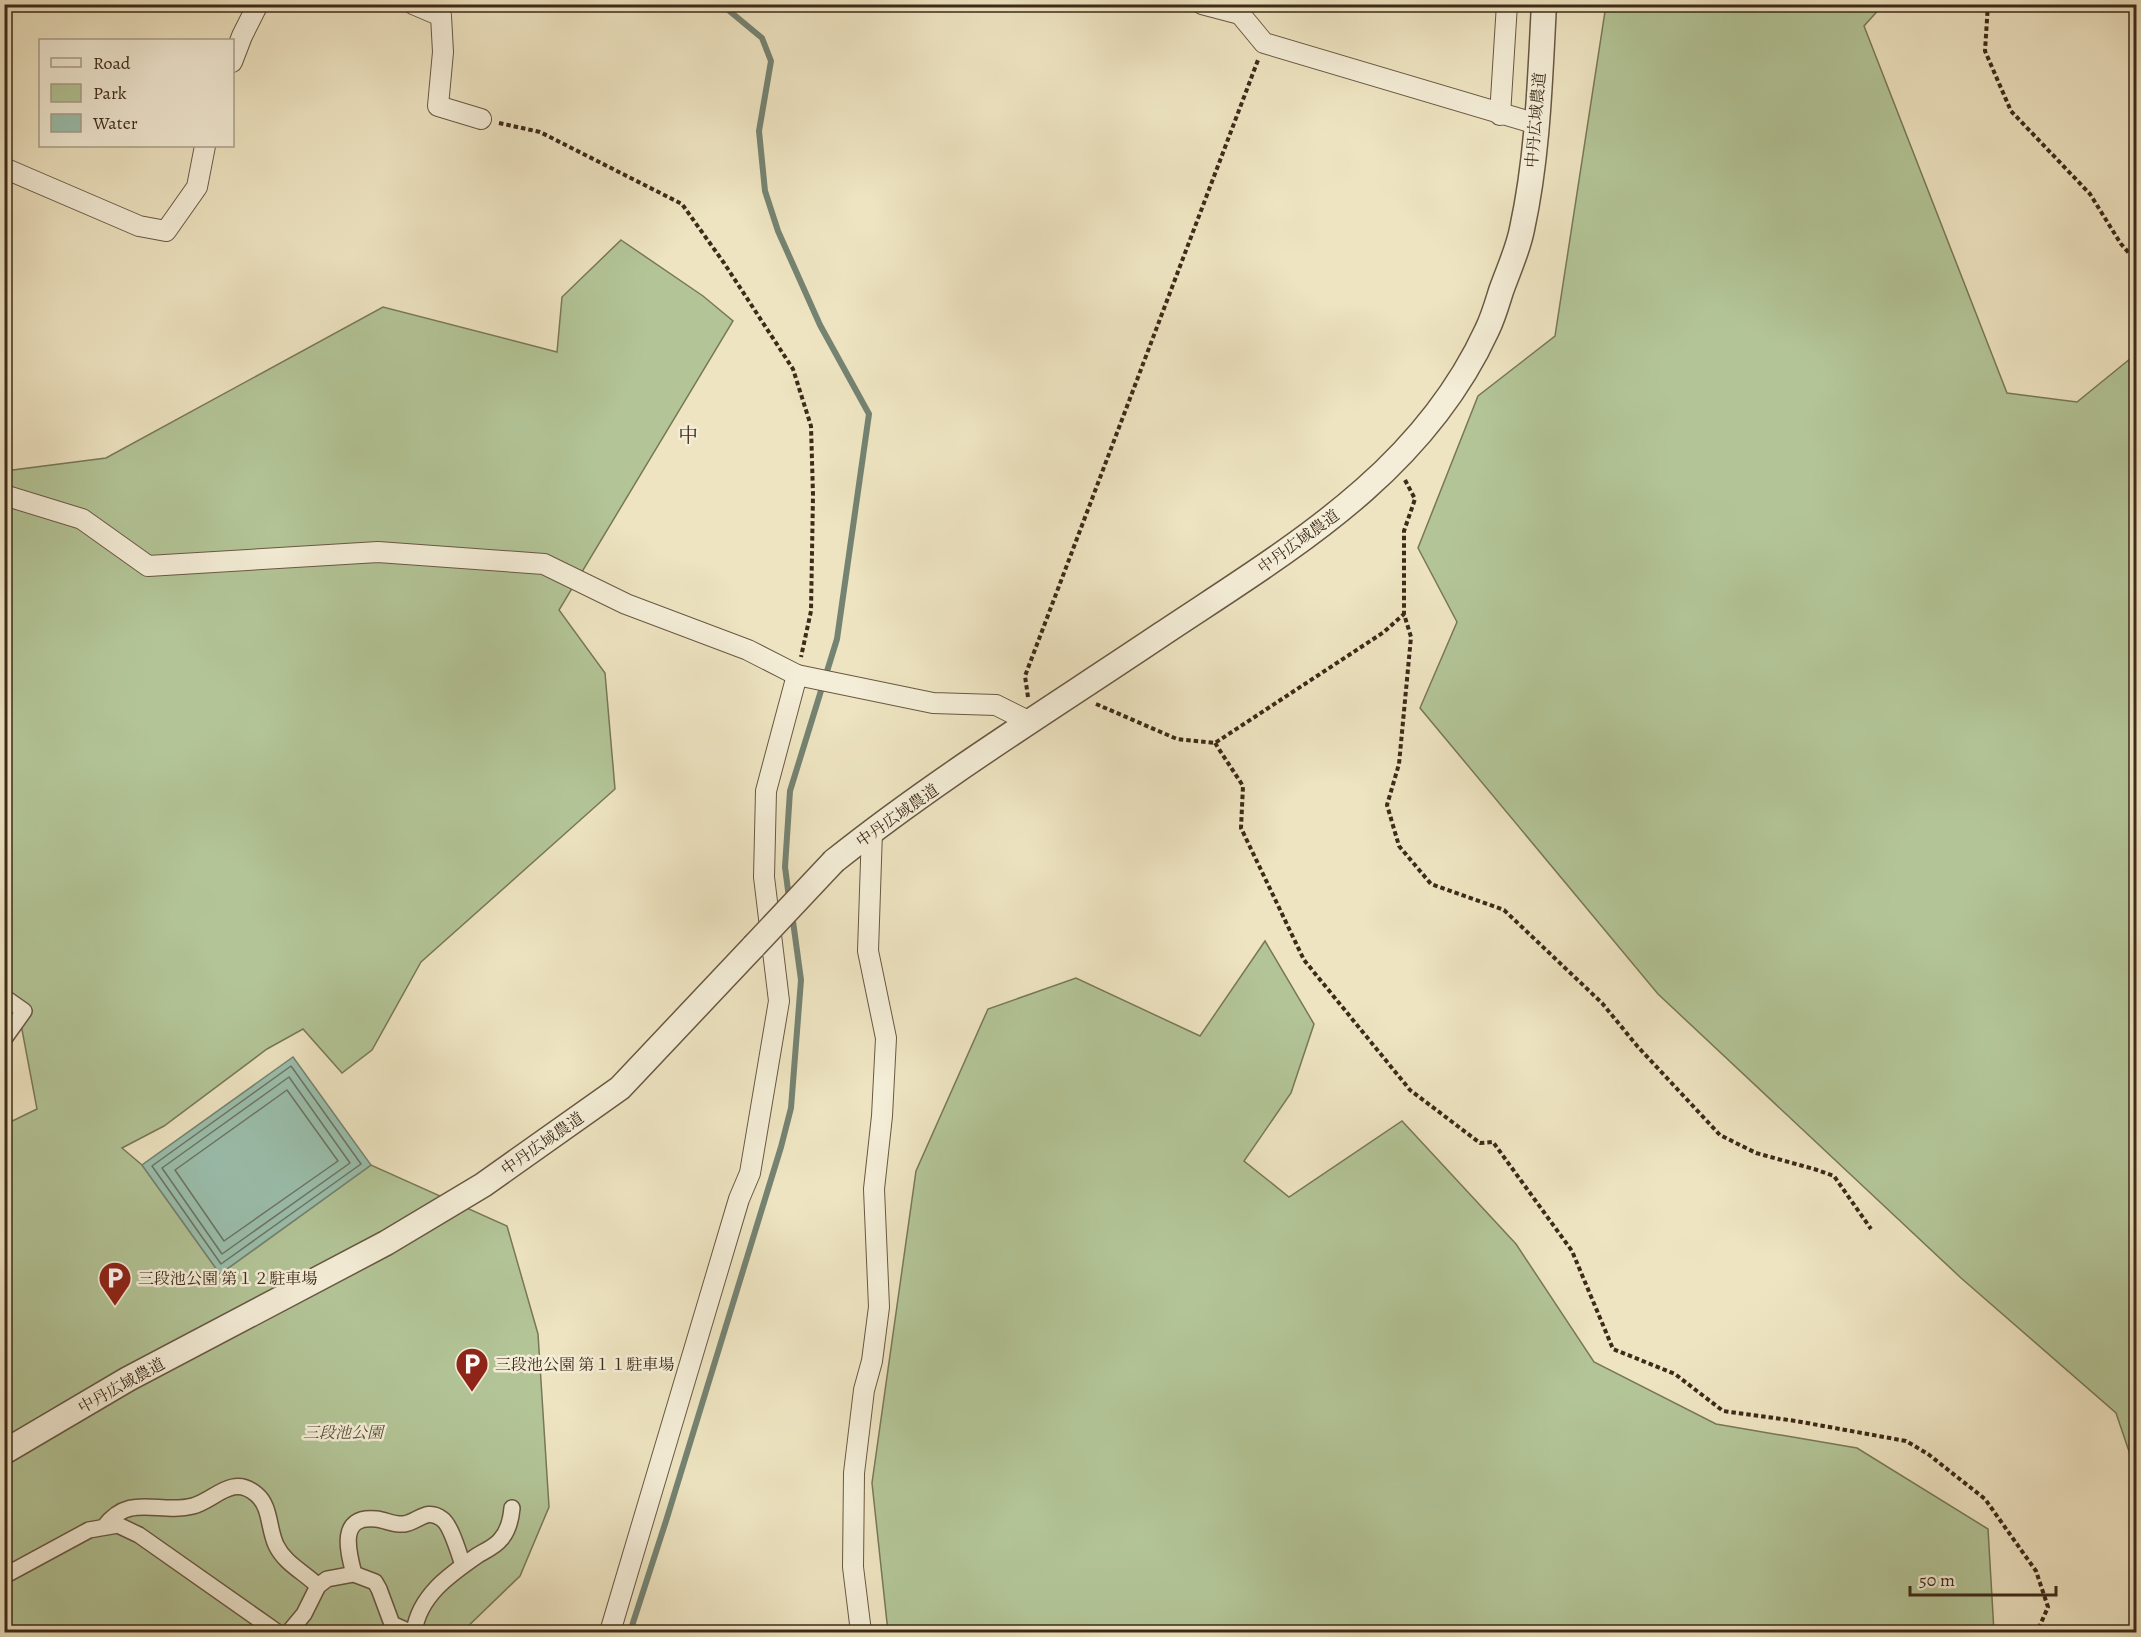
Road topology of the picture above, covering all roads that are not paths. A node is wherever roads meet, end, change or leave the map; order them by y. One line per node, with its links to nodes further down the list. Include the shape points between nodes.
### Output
1 (258, 4): 6 (street)
2 (413, 4): 8 (street, via 441,16 443,52 438,106)
3 (1202, 4): 7 (street, via 1240,14 1264,43)
4 (1508, 4): 7 (street)
5 (1544, 4): 9 (street, 中丹広域農道)
6 (234, 57)
7 (1500, 115): 9 (street)
8 (481, 119)
9 (1537, 124): 14 (street, 中丹広域農道, via 1522,232 1488,328 1465,375 1433,420 1396,462 1347,506 1282,555)
10 (205, 147): 11 (street, via 197,188 166,231 139,226)
11 (4, 168)
12 (4, 495): 13 (street, via 82,519 148,566 378,552 544,564 626,604 748,650)
13 (797, 675): 14 (street, via 933,702 996,705); 28 (street, via 766,790 765,877 779,1001 750,1173)
14 (1030, 722): 15 (street, 中丹広域農道)
15 (872, 831): 18 (street, 中丹広域農道, bridge, via 834,861 620,1088 483,1185 386,1243 128,1379); 29 (street, via 868,951 885,1038 874,1189 879,1307 854,1473 853,1567)
16 (4, 997): 17 (street, via 24,1011)
17 (4, 1039)
18 (4, 1452)
19 (512, 1509): 21 (street, via 501,1540)
20 (104, 1527): 22 (street, via 89,1530); 24 (street, via 114,1515 130,1507 194,1506 223,1489 247,1487 258,1496 269,1516 276,1544 291,1566); 25 (street, via 118,1525 139,1534)
21 (463, 1565): 23 (street, via 446,1521 437,1515 426,1514 405,1524 366,1519 355,1523 348,1533); 27 (street, via 426,1600)
22 (4, 1576)
23 (346, 1580): 24 (street, via 327,1579); 27 (street, via 375,1582 392,1624)
24 (318, 1586): 26 (street, via 304,1614)
25 (277, 1632)
26 (289, 1632)
27 (412, 1632)
28 (610, 1632)
29 (861, 1632)

